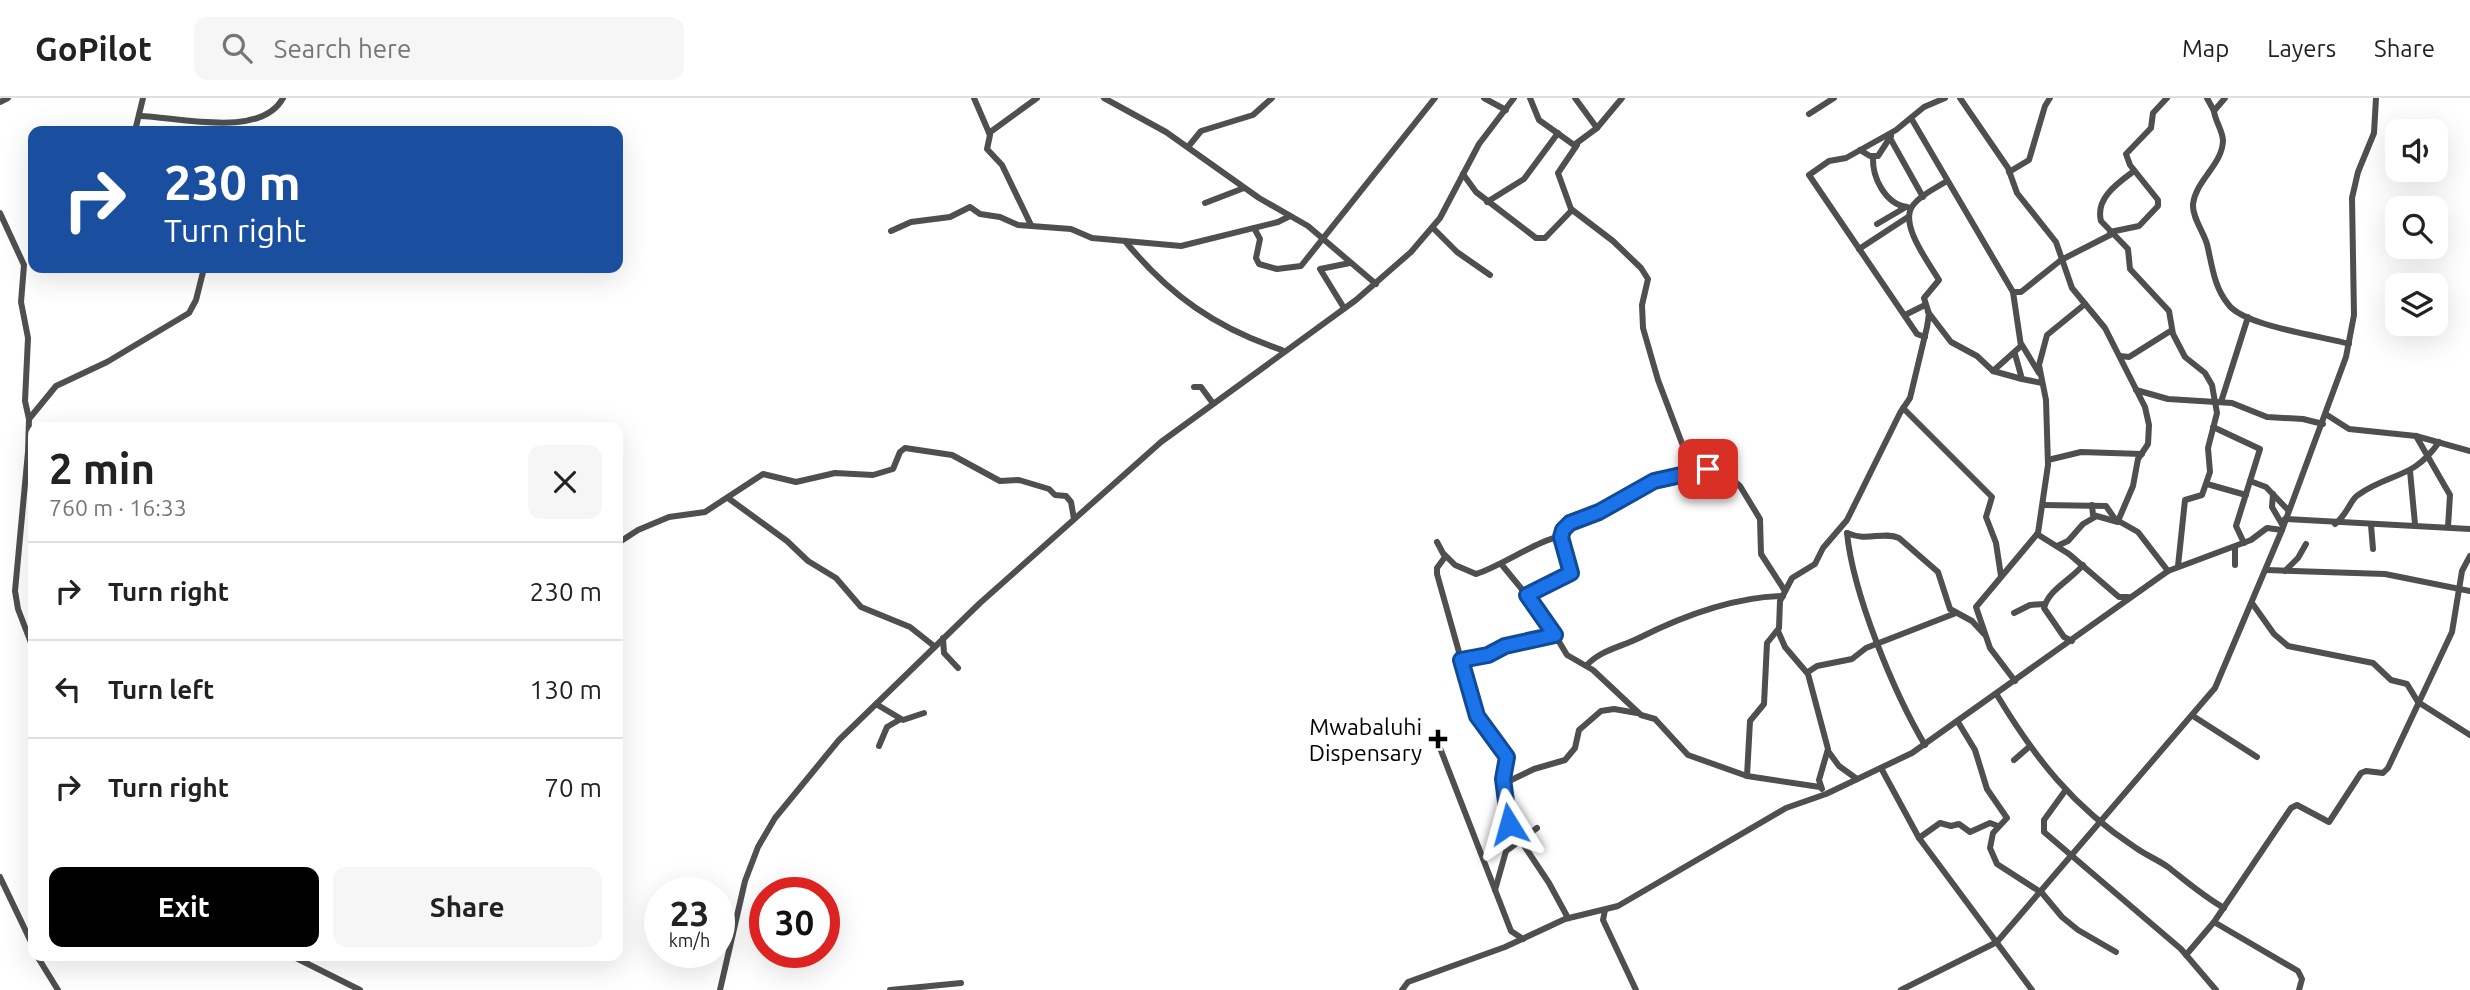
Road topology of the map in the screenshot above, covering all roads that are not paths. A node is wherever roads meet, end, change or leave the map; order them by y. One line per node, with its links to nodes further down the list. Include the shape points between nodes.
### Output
1 (8, 98): 22 (street)
2 (143, 98): 26 (street)
3 (283, 98): 26 (street, via 272,113 242,121 190,123)
4 (974, 98): 31 (street)
5 (1037, 98): 31 (street)
6 (1104, 98): 35 (street)
7 (1272, 98): 35 (street, via 1253,116 1201,131)
8 (1435, 98): 57 (street)
9 (1484, 98): 23 (street)
10 (1514, 98): 23 (street)
11 (1530, 98): 32 (street, via 1537,117)
12 (1575, 98): 29 (street)
13 (1622, 98): 29 (street)
14 (1834, 98): 25 (street)
15 (1945, 98): 27 (street)
16 (1960, 98): 39 (street)
17 (2050, 98): 39 (street, via 2029,160)
18 (2167, 98): 38 (street, via 2151,116 2151,128 2127,151)
19 (2207, 98): 24 (street)
20 (2225, 98): 24 (street)
21 (2376, 98): 74 (street, via 2374,132 2353,198 2354,302)
22 (0, 103)
23 (1506, 110): 40 (street)
24 (2214, 110): 70 (street, via 2223,142 2197,187 2193,210 2225,300)
25 (1810, 114)
26 (140, 116): 28 (street)
27 (1911, 118): 30 (street); 41 (street)
28 (137, 126)
29 (1597, 128): 34 (street)
30 (1896, 130): 33 (street); 36 (street)
31 (989, 133): 52 (street, via 987,149 1002,165)
32 (1558, 133): 34 (street); 45 (street, via 1524,179)
33 (1890, 138): 37 (street, via 1881,154); 43 (street)
34 (1577, 145): 47 (street, via 1558,173)
35 (1188, 147): 42 (street)
36 (1860, 150): 37 (street); 59 (street, via 1809,174)
37 (1873, 157): 46 (street, via 1884,193 1896,205)
38 (2134, 171): 56 (street, via 2108,192 2100,209 2103,225); 56 (street, via 2158,206 2139,226)
39 (2009, 172): 60 (street, via 2014,189 2056,242)
40 (1463, 174): 45 (street); 54 (street)
41 (1947, 181): 43 (street); 65 (street)
42 (1244, 188): 44 (street); 49 (street)
43 (1923, 197): 46 (street)
44 (1205, 202)
45 (1487, 202): 47 (street, via 1520,229 1541,239)
46 (1910, 205): 50 (street); 51 (street)
47 (1572, 210): 99 (street, via 1613,242 1648,279 1641,316 1658,380 1683,446 1694,461)
48 (0, 213): 88 (street, via 24,265 21,302 29,338 25,401)
49 (1290, 216): 53 (street); 57 (street)
50 (1908, 217): 59 (street); 67 (street, via 1939,280 1924,296)
51 (1877, 224)
52 (1031, 225): 55 (street, via 980,214 970,207); 58 (street)
53 (1254, 228): 57 (street, via 1260,239 1256,258 1266,267 1301,266); 58 (street, via 1188,246)
54 (1433, 228): 63 (street, via 1457,253); 64 (street)
55 (891, 232)
56 (2111, 233): 60 (street); 71 (street, via 2128,249 2130,269 2169,311)
57 (1322, 237): 61 (street)
58 (1125, 241): 75 (street, via 1154,274 1207,316 1241,336)
59 (1859, 250): 69 (street)
60 (2063, 259): 65 (street, via 2023,291); 66 (street, via 2072,288)
61 (1350, 263): 64 (street); 68 (street, via 1320,269)
62 (203, 273): 88 (street, via 189,313 56,386)
63 (1490, 275)
64 (1376, 284): 68 (street)
65 (2013, 292): 73 (street)
66 (2085, 304): 77 (street, via 2096,313); 79 (street, via 2047,335)
67 (1926, 307): 69 (street); 72 (street); 78 (street, via 1951,342 1979,357)
68 (1344, 308): 75 (street)
69 (1905, 315): 72 (street, via 1917,335)
70 (2248, 317): 74 (street); 85 (street)
71 (2172, 330): 77 (street, via 2129,357); 85 (street, via 2188,362 2208,377)
72 (1925, 337): 86 (street, via 1910,398)
73 (2021, 343): 76 (street); 79 (street)
74 (2349, 344): 87 (street)
75 (1282, 350): 84 (street)
76 (2015, 354): 78 (street); 80 (street)
77 (2120, 356): 83 (street)
78 (1993, 371): 80 (street)
79 (2039, 373): 81 (street)
80 (2022, 379): 81 (street)
81 (2042, 383): 98 (street)
82 (1194, 387): 84 (street, via 1201,387)
83 (2136, 390): 85 (street); 96 (street, via 2149,425)
84 (1212, 402): 110 (street)
85 (2218, 404): 90 (street, via 2267,417); 91 (street)
86 (1903, 408): 118 (street); 138 (street, via 1992,496 1986,517 1997,546)
87 (2327, 415): 90 (street); 92 (street, via 2349,429)
88 (29, 419): 89 (street)
89 (29, 422)
90 (2323, 424): 108 (street)
91 (2213, 427): 101 (street, via 2259,448); 102 (street)
92 (2416, 436): 94 (street); 97 (street)
93 (28, 438): 152 (street, via 15,591)
94 (2439, 442): 95 (street); 97 (street)
95 (2470, 451)
96 (2142, 454): 98 (street, via 2081,452); 111 (street)
97 (2427, 457): 100 (street); 116 (street, via 2450,495)
98 (2048, 460): 106 (street)
99 (1708, 469): 121 (street, via 1654,481 1570,523); 141 (street, via 1736,482 1759,515 1761,554)
100 (2410, 471): 112 (street, via 2357,495 2347,514); 113 (street)
101 (2250, 481): 103 (street); 104 (street)
102 (2207, 484): 104 (street); 134 (street, via 2200,496 2185,499)
103 (2273, 494): 108 (street); 114 (street, via 2272,507)
104 (2246, 495): 124 (street, via 2236,526)
105 (728, 498): 110 (street, via 763,474 796,482 840,473 873,475 893,469 901,450 908,448 952,455 1000,481 1019,480 1066,496); 122 (street, via 699,514 668,517); 158 (street, via 836,578 861,607 910,627)
106 (2043, 505): 107 (street); 120 (street)
107 (2092, 505): 109 (street); 111 (street, via 2106,506)
108 (2288, 510): 114 (street)
109 (2095, 517): 111 (street); 126 (street)
110 (1074, 519): 155 (street)
111 (2118, 522): 136 (street, via 2138,533)
112 (2335, 524): 114 (street); 115 (street)
113 (2415, 524): 115 (street); 116 (street)
114 (2284, 525): 124 (street, via 2267,528); 135 (street)
115 (2371, 525): 128 (street)
116 (2448, 527): 117 (street)
117 (2470, 529)
118 (1839, 530): 119 (street); 141 (street, via 1815,564 1792,578)
119 (1847, 533): 149 (street, via 1863,539 1899,538 1938,572 1948,605); 157 (street)
120 (2037, 534): 126 (street); 138 (street)
121 (1561, 537): 131 (street, via 1550,538); 142 (street, via 1571,573)
122 (623, 540)
123 (1437, 542): 129 (street)
124 (2244, 543): 127 (street)
125 (2306, 544): 137 (street)
126 (2057, 546): 132 (street)
127 (2235, 547): 133 (street); 134 (street)
128 (2373, 549)
129 (1444, 553): 131 (street, via 1455,565 1474,574); 160 (street, via 1437,571)
130 (2470, 556): 139 (street)
131 (1502, 565): 142 (street)
132 (2083, 565): 143 (street); 146 (street)
133 (2235, 565)
134 (2178, 566): 136 (street)
135 (2266, 570): 137 (street); 145 (street)
136 (2168, 571): 144 (street)
137 (2285, 571): 139 (street, via 2385,574)
138 (2001, 576): 151 (street, via 1977,605)
139 (2459, 590): 140 (street); 166 (street, via 2456,623)
140 (2470, 591)
141 (1784, 593): 150 (street); 161 (street, via 1742,600 1663,624 1597,655)
142 (1527, 595): 153 (street)
143 (2119, 597): 144 (street); 147 (street)
144 (2130, 597): 147 (street)
145 (2252, 603): 166 (street, via 2288,646 2373,663 2391,680 2407,684); 170 (street, via 2216,688)
146 (2045, 604): 148 (street); 154 (street, via 2047,616)
147 (2119, 606): 156 (street)
148 (2014, 613)
149 (1956, 614): 151 (street); 157 (street)
150 (1778, 631): 163 (street, via 1784,647); 182 (street, via 1768,643 1763,704 1750,721)
151 (1985, 634): 164 (street)
152 (28, 635)
153 (1555, 635): 160 (street); 161 (street, via 1567,655)
154 (2064, 637): 156 (street); 159 (street)
155 (943, 638): 158 (street); 162 (street, via 945,655)
156 (2072, 641): 159 (street)
157 (1878, 645): 163 (street, via 1852,659); 174 (street, via 1906,713)
158 (934, 646): 167 (street)
159 (2063, 647): 164 (street)
160 (1461, 660): 184 (street, via 1477,716 1506,752)
161 (1587, 665): 169 (street)
162 (958, 668)
163 (1808, 672): 178 (street)
164 (2015, 681): 165 (street)
165 (1997, 695): 172 (street); 176 (street)
166 (2418, 702): 173 (street); 197 (street, via 2383,773 2361,774 2329,822 2297,805 2291,808)
167 (876, 704): 171 (street); 212 (street, via 820,761 758,847 745,881)
168 (924, 713): 171 (street)
169 (1639, 713): 182 (street, via 1655,719 1690,757); 184 (street, via 1601,711 1579,730 1575,748 1565,760)
170 (2193, 716): 179 (street); 188 (street)
171 (901, 719): 175 (street, via 887,727)
172 (1958, 722): 174 (street); 189 (street, via 1975,750 1987,789 2007,816)
173 (2470, 735)
174 (1925, 745): 181 (street)
175 (879, 746)
176 (2029, 747): 180 (street); 186 (street)
177 (1440, 748): 195 (street)
178 (1828, 751): 183 (street); 185 (street)
179 (2257, 757)
180 (2014, 760)
181 (1881, 768): 183 (street); 191 (street)
182 (1748, 776): 185 (street)
183 (1857, 779): 187 (street)
184 (1503, 784): 192 (street, via 1508,821)
185 (1820, 787): 187 (street)
186 (2065, 790): 188 (street); 193 (street, via 2042,825)
187 (1826, 793): 198 (street, via 1786,808 1635,898)
188 (2103, 821): 193 (street); 197 (street, via 2199,895)
189 (1998, 826): 191 (street, via 1990,823 1970,832 1959,824 1940,823); 196 (street, via 1990,848 1997,864)
190 (1537, 828): 192 (street)
191 (1919, 838): 203 (street)
192 (1519, 840): 195 (street, via 1504,854); 199 (street)
193 (2072, 858): 196 (street); 205 (street, via 2108,884)
194 (0, 877): 201 (street)
195 (1494, 892): 202 (street, via 1511,931)
196 (2042, 893): 203 (street); 204 (street, via 2062,917)
197 (2224, 908): 200 (street)
198 (1605, 910): 199 (street); 215 (street, via 1603,920)
199 (1568, 918): 202 (street)
200 (2214, 922): 205 (street); 219 (street, via 2300,974)
201 (28, 936)
202 (1524, 939): 214 (street, via 1444,966 1408,982)
203 (1997, 942): 216 (street); 217 (street)
204 (2116, 952)
205 (2186, 955): 218 (street)
206 (40, 961): 210 (street)
207 (302, 961): 211 (street)
208 (961, 983): 209 (street)
209 (909, 989): 213 (street)
210 (58, 990)
211 (360, 990)
212 (720, 990)
213 (890, 990)
214 (1402, 990)
215 (1636, 990)
216 (1901, 990)
217 (2032, 990)
218 (2216, 990)
219 (2299, 990)

